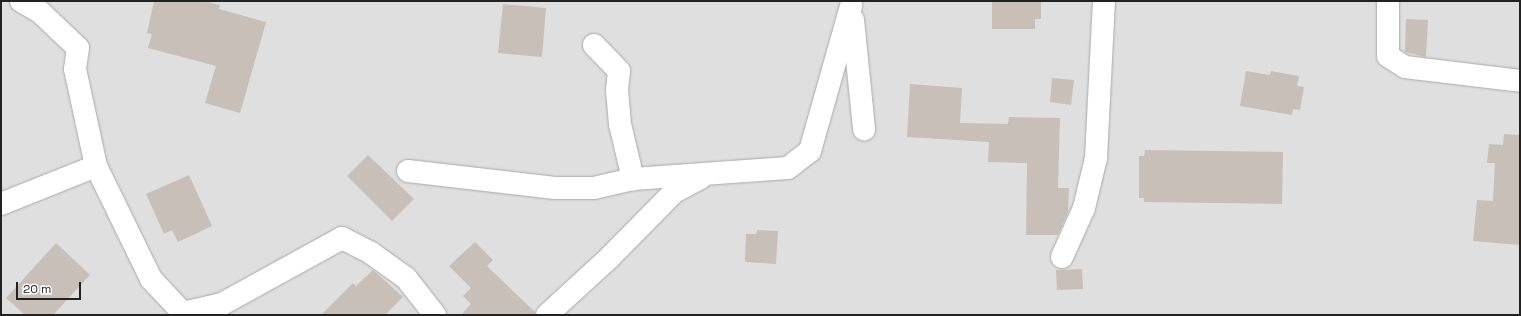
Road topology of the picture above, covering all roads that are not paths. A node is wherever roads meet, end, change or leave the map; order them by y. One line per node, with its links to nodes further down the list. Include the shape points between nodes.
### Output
1 (21, 1): 8 (street, via 40,12 78,48 75,69)
2 (1104, 1): 13 (street, via 1096,158 1084,208)
3 (1388, 1): 6 (street, via 1388,56 1405,68)
4 (852, 4): 7 (street); 10 (street, via 810,151 788,168)
5 (594, 45): 11 (street, via 618,71 620,124)
6 (1520, 81)
7 (864, 129)
8 (96, 166): 12 (street); 14 (street, via 151,279 183,313 222,304 342,238 371,253 406,278)
9 (408, 171): 11 (street, via 555,188 594,188)
10 (707, 174): 11 (street); 15 (street, via 674,192 610,257)
11 (633, 179)
12 (1, 204)
13 (1062, 257)
14 (435, 315)
15 (547, 315)

